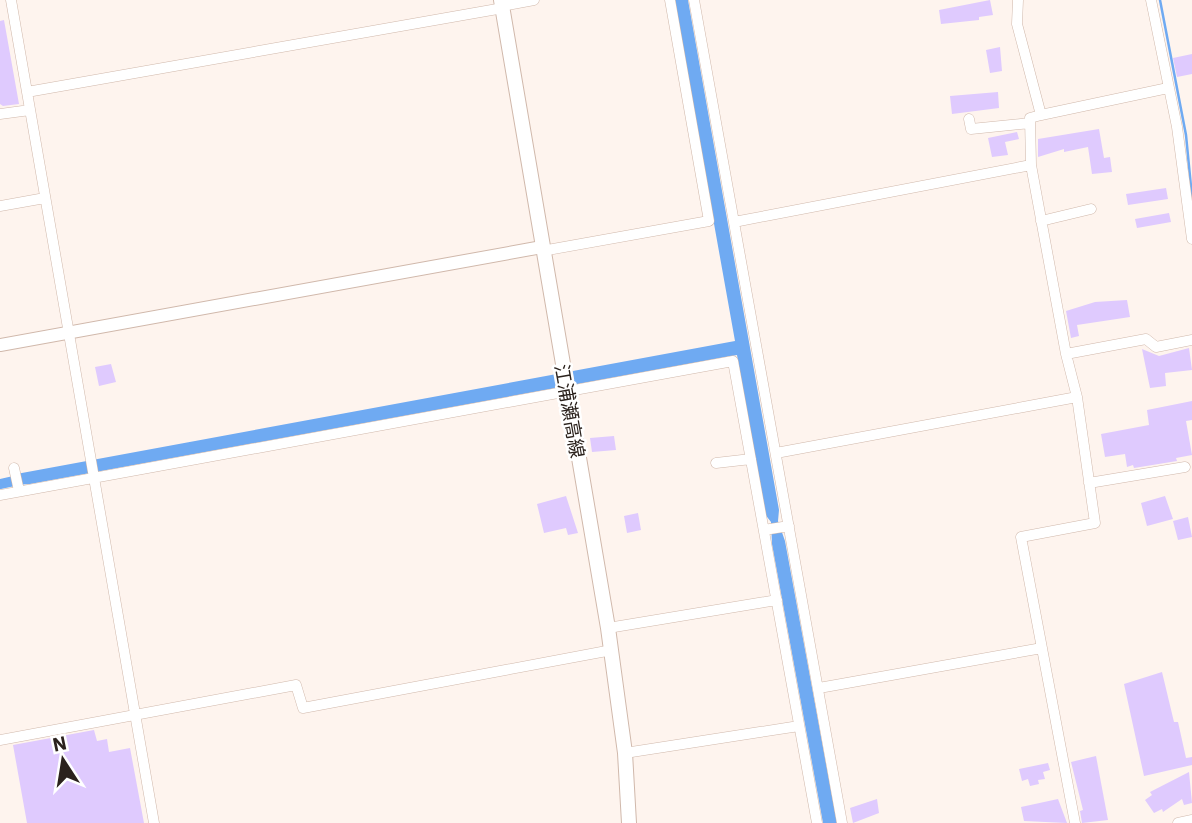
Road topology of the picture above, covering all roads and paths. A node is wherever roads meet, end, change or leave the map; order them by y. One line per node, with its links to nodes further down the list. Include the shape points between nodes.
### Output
1 (11, 0): 9 (street)
2 (534, 0): 7 (street)
3 (670, 0): 22 (street, via 709,220)
4 (694, 0): 20 (street)
5 (1018, 0): 12 (street, via 1017,24)
6 (1151, 0): 8 (street)
7 (502, 5): 9 (street); 22 (main road, 江浦瀬高線)
8 (1168, 88): 12 (street); 21 (street)
9 (27, 92): 10 (street)
10 (30, 110): 11 (street); 16 (street)
11 (0, 114)
12 (1041, 115): 14 (street, via 1030,118)
13 (970, 120): 14 (street, via 971,129)
14 (1030, 123): 15 (street)
15 (1031, 165): 19 (street); 20 (street)
16 (45, 198): 17 (street); 23 (street)
17 (0, 206)
18 (1091, 209): 19 (street)
19 (1041, 221): 26 (street)
20 (734, 222): 29 (street)
21 (1192, 239)
22 (542, 249): 23 (street); 27 (main road, 江浦瀬高線)
23 (67, 333): 25 (street); 34 (street)
24 (1192, 340): 26 (street, via 1156,347 1146,339)
25 (0, 345)
26 (1066, 354): 28 (street)
27 (567, 389): 30 (street, via 733,361); 34 (street); 40 (main road, 江浦瀬高線)
28 (1077, 397): 29 (street); 35 (street)
29 (776, 453): 38 (street)
30 (751, 458): 31 (street); 38 (street)
31 (716, 463)
32 (1185, 467): 35 (street)
33 (15, 471): 36 (street)
34 (93, 476): 36 (street); 44 (street)
35 (1089, 483): 41 (street, via 1095,523 1021,537)
36 (18, 488): 37 (street)
37 (0, 495)
38 (776, 528): 39 (street); 43 (street)
39 (776, 600): 40 (street); 45 (street)
40 (608, 628): 42 (main road, 江浦瀬高線)
41 (1042, 648): 43 (street); 53 (street)
42 (612, 650): 44 (street, via 303,708 296,685); 47 (main road, 江浦瀬高線)
43 (819, 688): 52 (street)
44 (135, 714): 46 (street); 49 (street)
45 (799, 726): 47 (street); 51 (street)
46 (0, 740)
47 (625, 753): 50 (main road, 江浦瀬高線)
48 (1192, 820): 54 (street)
49 (154, 823)
50 (629, 823)
51 (817, 823)
52 (842, 823)
53 (1074, 823)
54 (1178, 823)

